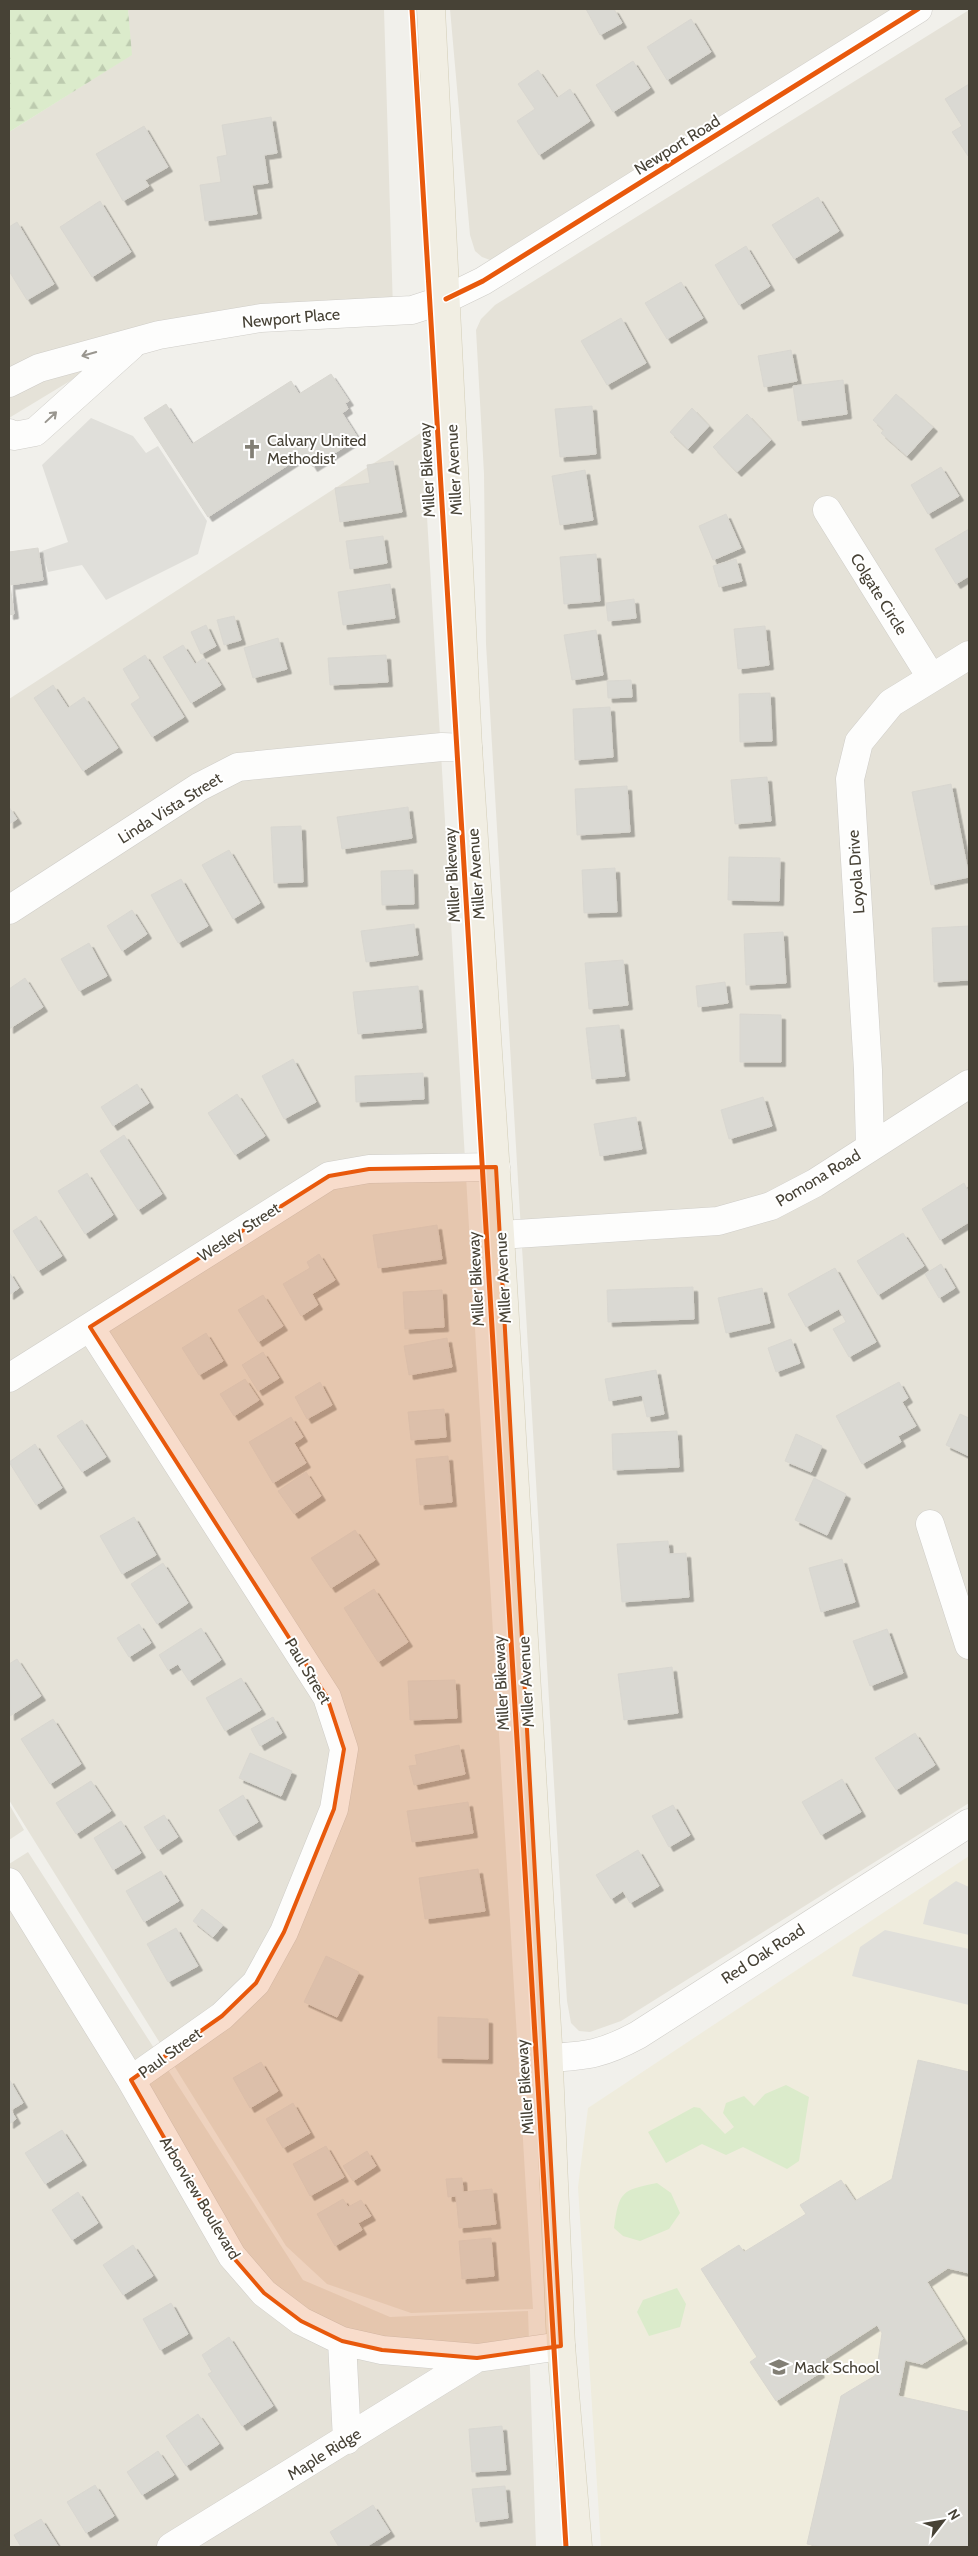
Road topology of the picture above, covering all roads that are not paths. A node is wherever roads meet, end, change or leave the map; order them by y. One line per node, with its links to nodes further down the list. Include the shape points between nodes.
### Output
1 (431, 9): 3 (main road, Miller Avenue)
2 (918, 9): 3 (street, Newport Road, via 483,281)
3 (446, 299): 4 (street, Newport Place, via 412,310 261,318); 10 (main road, Miller Avenue)
4 (136, 341): 5 (street, Newport Place, one-way to 5, via 39,368); 6 (street, one-way to 4, via 14,436 35,432)
5 (9, 383)
6 (9, 433)
7 (827, 510): 9 (street, Colgate Circle)
8 (969, 655): 9 (street, Loyola Drive)
9 (931, 677): 13 (street, Loyola Drive, via 891,703 859,742 850,779)
10 (468, 748): 11 (street, Linda Vista Street, via 442,747 238,767 199,787); 14 (main road, Miller Avenue)
11 (9, 910)
12 (969, 1084): 13 (street, Pomona Road)
13 (870, 1146): 15 (street, Pomona Road, via 771,1206 718,1221)
14 (496, 1167): 15 (main road, Miller Avenue); 16 (street, Wesley Street, via 369,1169 330,1176)
15 (500, 1235): 22 (main road, Miller Avenue)
16 (90, 1327): 17 (street, Wesley Street); 23 (street, Paul Street, via 328,1697 344,1749 334,1809 284,1932 256,1983 222,2016)
17 (9, 1378)
18 (930, 1524): 19 (street)
19 (969, 1645)
20 (969, 1822): 22 (street, Red Oak Road, via 638,2035 611,2050 588,2056)
21 (9, 1882): 23 (street, Arborview Boulevard)
22 (548, 2058): 25 (main road, Miller Avenue)
23 (131, 2080): 24 (street, Arborview Boulevard, via 232,2256 264,2293 286,2310)
24 (342, 2341): 26 (street, Arborview Boulevard, via 382,2350); 27 (street)
25 (561, 2346): 26 (street, Arborview Boulevard); 29 (main road, Miller Avenue)
26 (477, 2358): 27 (street, Maple Ridge)
27 (347, 2440): 28 (street, Maple Ridge)
28 (171, 2547)
29 (578, 2547)

